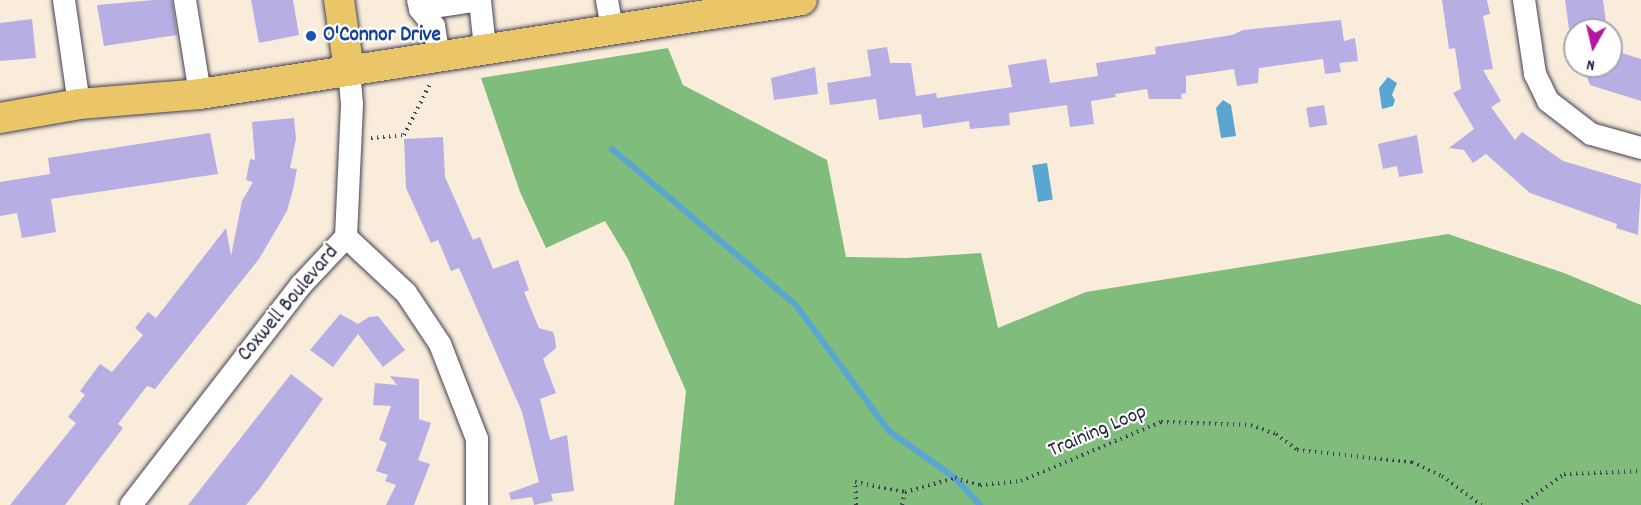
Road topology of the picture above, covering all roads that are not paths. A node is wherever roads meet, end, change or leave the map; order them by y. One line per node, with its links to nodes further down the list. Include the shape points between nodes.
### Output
1 (64, 0): 13 (street)
2 (185, 0): 12 (street)
3 (339, 0): 11 (main road)
4 (480, 0): 7 (street); 9 (street)
5 (802, 0): 8 (main road)
6 (1524, 0): 15 (street, via 1535,74 1548,101 1591,134)
7 (419, 4): 10 (street, via 435,26)
8 (609, 14): 9 (main road)
9 (484, 48): 10 (main road)
10 (435, 68): 11 (main road)
11 (349, 70): 12 (main road); 16 (street, Coxwell Boulevard, via 352,104)
12 (200, 93): 13 (main road)
13 (79, 104): 14 (main road)
14 (0, 118)
15 (1641, 148)
16 (346, 237): 17 (street, Coxwell Boulevard, via 301,285); 18 (street, via 406,293 440,344 477,439)
17 (131, 505)
18 (477, 505)

